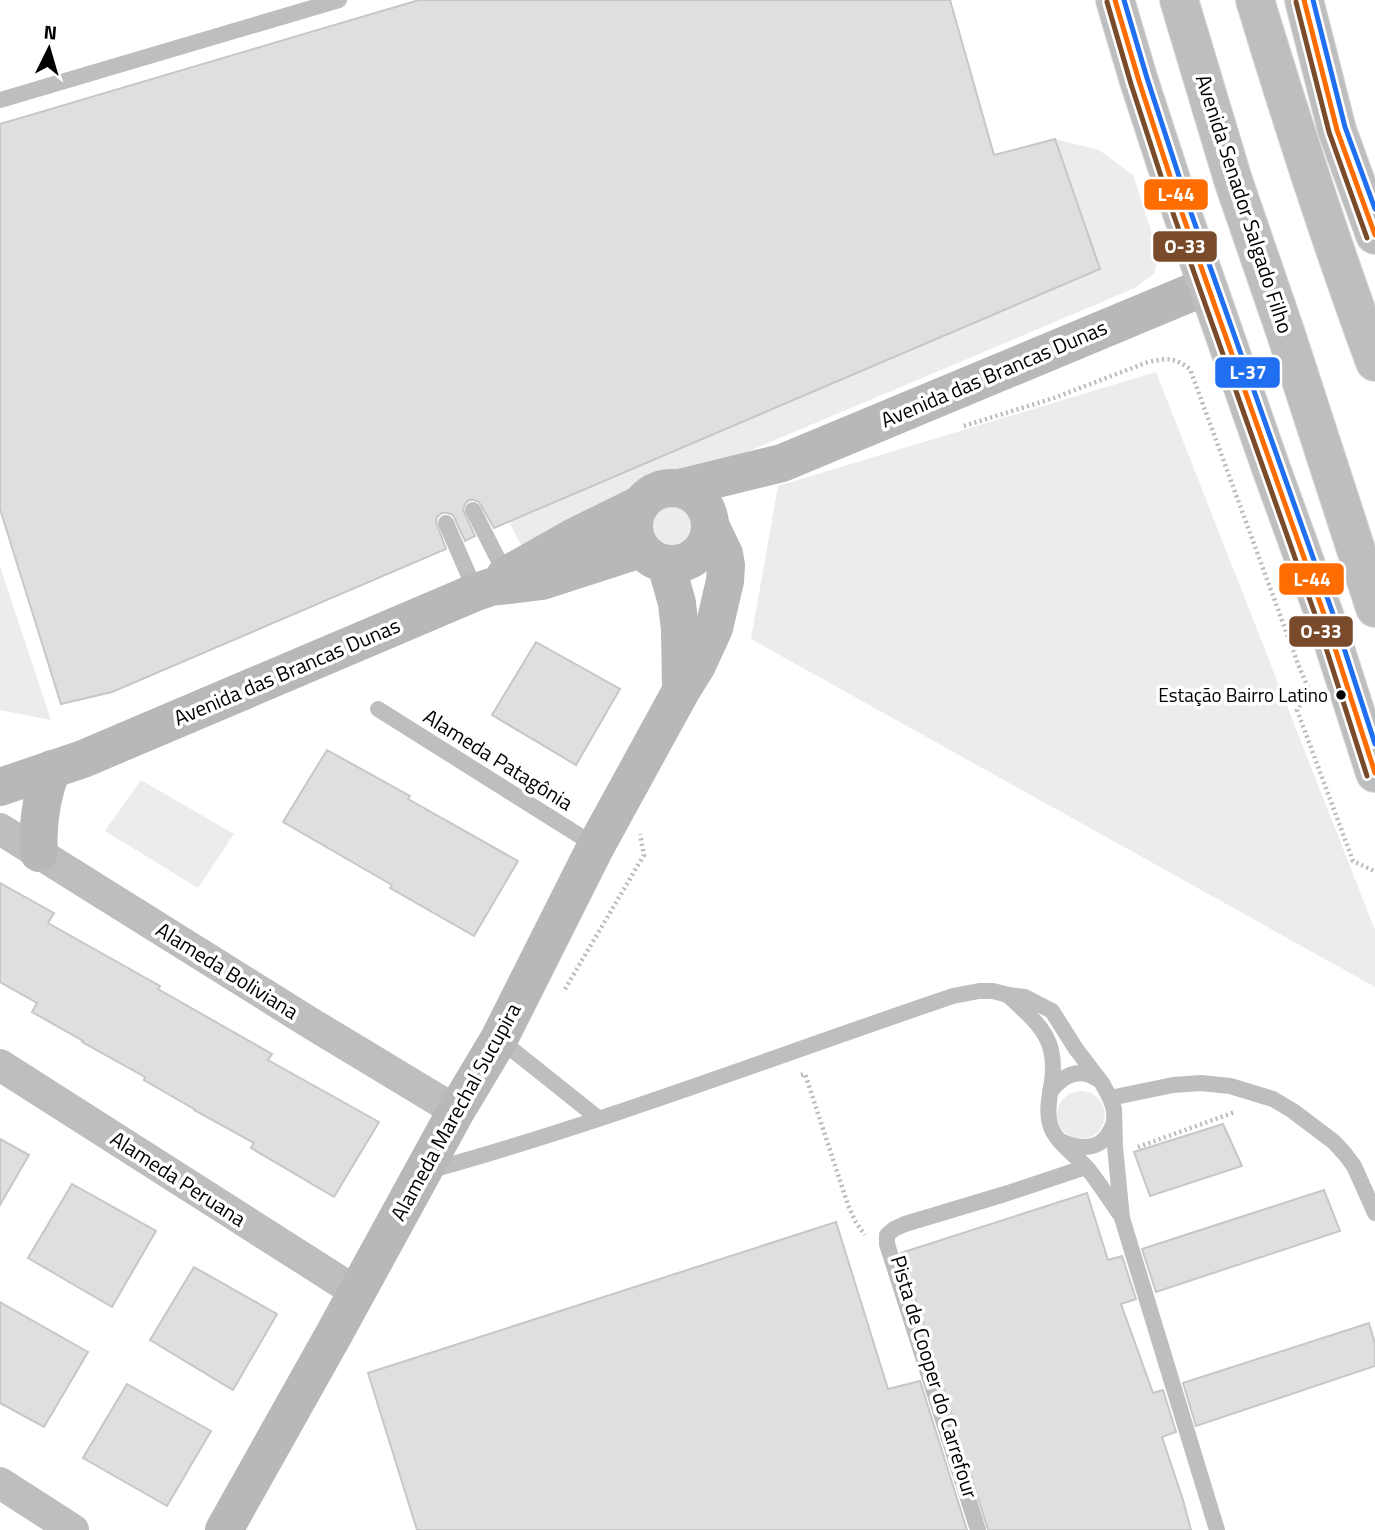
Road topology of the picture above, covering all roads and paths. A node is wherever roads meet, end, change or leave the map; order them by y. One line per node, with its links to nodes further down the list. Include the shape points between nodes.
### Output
1 (338, 0): 6 (lane)
2 (1115, 0): 9 (main road)
3 (1179, 0): 18 (main road, Avenida Senador Salgado Filho, via 1233,180)
4 (1255, 0): 10 (main road, via 1294,129)
5 (1304, 0): 7 (main road, via 1337,130)
6 (0, 100)
7 (1367, 188): 8 (main road)
8 (1375, 235)
9 (1207, 286): 13 (main road, Avenida das Brancas Dunas, via 782,463); 23 (main road, via 1325,617)
10 (1375, 362)
11 (962, 427): 29 (path, via 1148,362 1174,359 1190,369 1309,690 1297,710 1301,723 1353,861)
12 (639, 505): 13 (main road, via 670,487); 16 (main road, via 634,532); 17 (main road, Avenida das Brancas Dunas)
13 (699, 509): 16 (main road, via 708,539 703,549 680,564); 19 (main road, Alameda Marechal Sucupira, via 726,565 714,628)
14 (473, 510): 17 (lane)
15 (446, 523): 17 (lane)
16 (654, 556): 17 (main road, Avenida das Brancas Dunas, via 542,581); 19 (main road, Alameda Marechal Sucupira, via 677,603)
17 (491, 585): 22 (main road, Avenida das Brancas Dunas)
18 (1375, 608)
19 (681, 691): 27 (main road, Alameda Marechal Sucupira)
20 (378, 709): 27 (lane, Alameda Patagônia)
21 (0, 760): 22 (main road, Avenida das Brancas Dunas)
22 (68, 764): 24 (main road, Avenida das Brancas Dunas); 28 (main road, via 45,788)
23 (1375, 773)
24 (0, 787)
25 (639, 826): 31 (path, via 644,855)
26 (0, 829): 28 (street, Alameda Boliviana)
27 (596, 846): 32 (main road, Alameda Marechal Sucupira)
28 (39, 853): 39 (street, Alameda Boliviana)
29 (1375, 873)
30 (1008, 995): 35 (lane, via 1025,997 1052,1011); 36 (lane, via 1034,1019 1053,1051); 40 (lane, via 993,990 953,996)
31 (560, 997)
32 (499, 1039): 39 (main road, Alameda Marechal Sucupira); 40 (lane)
33 (0, 1065): 49 (street, Alameda Peruana)
34 (794, 1077): 48 (path, via 804,1074 848,1205 864,1234)
35 (1102, 1083): 36 (lane, via 1080,1072 1067,1075); 37 (lane)
36 (1050, 1092): 42 (lane, via 1050,1125)
37 (1110, 1098): 38 (lane, via 1201,1083); 41 (lane)
38 (1273, 1099): 44 (path, via 1134,1148); 46 (lane, via 1345,1154)
39 (456, 1111): 45 (main road, Alameda Marechal Sucupira)
40 (598, 1118): 45 (lane)
41 (1114, 1121): 42 (lane, via 1111,1133 1092,1146); 44 (lane)
42 (1060, 1141): 43 (lane)
43 (1086, 1167): 47 (lane); 48 (lane, via 905,1224)
44 (1116, 1167): 47 (lane)
45 (422, 1173): 49 (main road, Alameda Marechal Sucupira)
46 (1375, 1213)
47 (1122, 1217): 54 (lane)
48 (881, 1243): 53 (lane)
49 (356, 1292): 52 (main road, Alameda Marechal Sucupira)
50 (0, 1483): 51 (street)
51 (73, 1530)
52 (224, 1530)
53 (978, 1530)
54 (1217, 1530)

